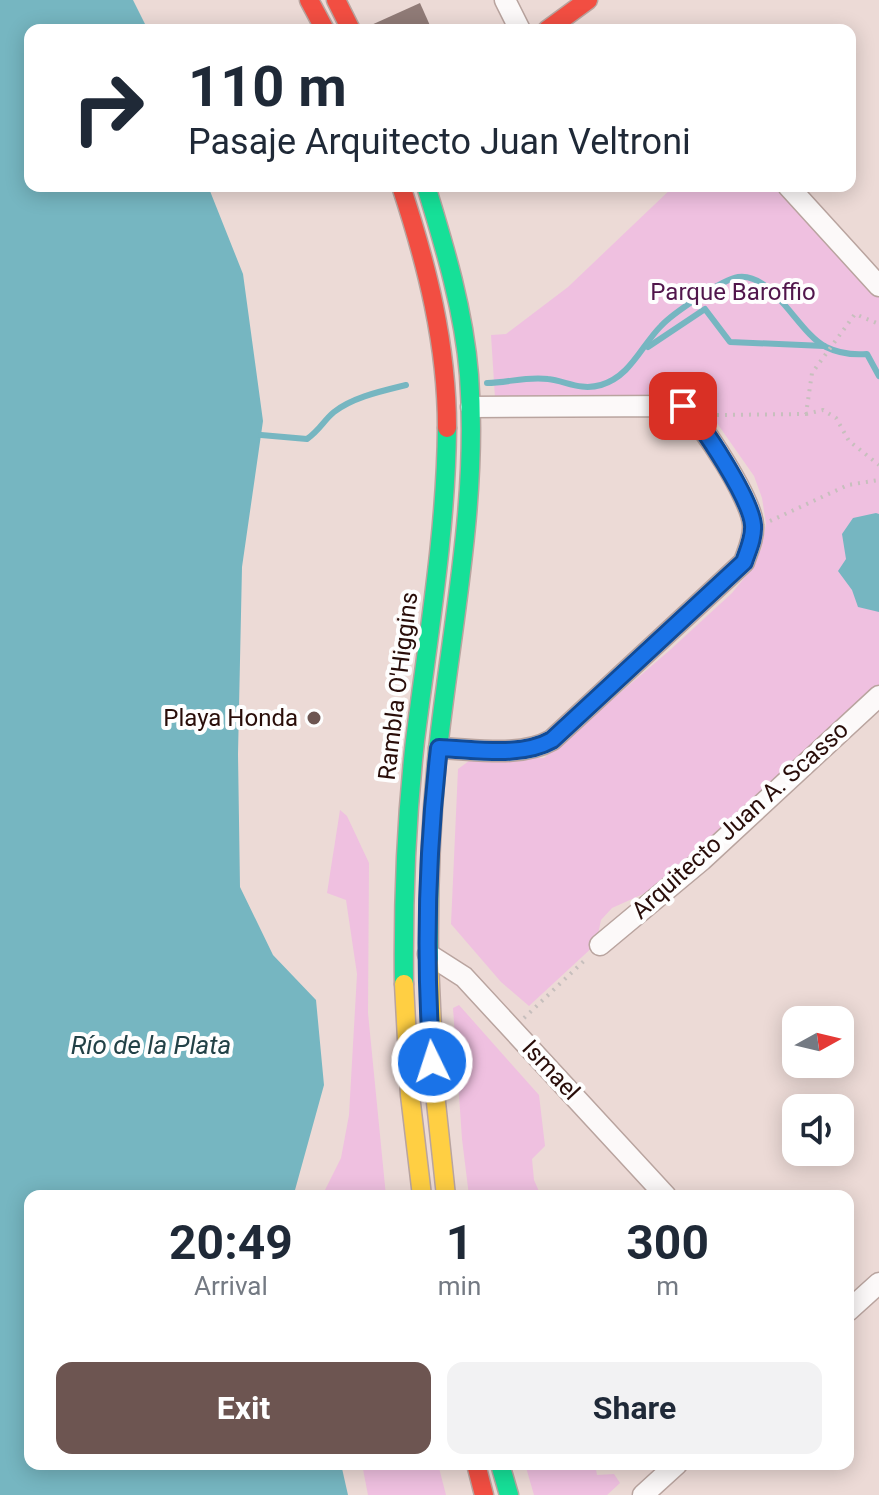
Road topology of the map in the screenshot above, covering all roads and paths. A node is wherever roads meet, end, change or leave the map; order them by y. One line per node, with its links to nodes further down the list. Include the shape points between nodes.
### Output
1 (309, 0): 5 (main road)
2 (336, 0): 6 (main road)
3 (505, 0): 7 (street)
4 (588, 0): 8 (main road)
5 (322, 24)
6 (348, 24)
7 (517, 24)
8 (555, 24)
9 (403, 192): 25 (main road, Rambla O'Higgins, via 436,315 447,404 441,524 406,862 406,1024)
10 (428, 192): 14 (main road, Rambla O'Higgins, via 460,311)
11 (793, 192): 12 (street)
12 (879, 286)
13 (879, 324): 15 (path, via 855,314 840,331 812,373)
14 (471, 407): 16 (street, via 674,405); 21 (main road, Rambla O'Higgins, via 466,524)
15 (806, 414): 16 (path); 17 (path, via 823,410 836,418 849,441)
16 (694, 415): 19 (street, via 745,500)
17 (879, 465)
18 (879, 480): 19 (path, via 848,485)
19 (753, 528): 21 (street, via 744,562 552,740 525,750)
20 (879, 696): 22 (street, Arquitecto Juan A. Scasso, via 702,860)
21 (439, 748): 23 (main road, Rambla O'Higgins)
22 (600, 945): 24 (path)
23 (428, 954): 24 (street, Ismael, via 464,977); 26 (main road, Rambla O'Higgins)
24 (512, 1029): 27 (street, Ismael)
25 (421, 1190)
26 (445, 1190)
27 (660, 1190)
28 (879, 1283): 29 (street)
29 (854, 1306)
30 (478, 1470): 33 (main road)
31 (502, 1470): 34 (main road)
32 (670, 1470): 35 (street)
33 (484, 1495)
34 (509, 1495)
35 (643, 1495)

